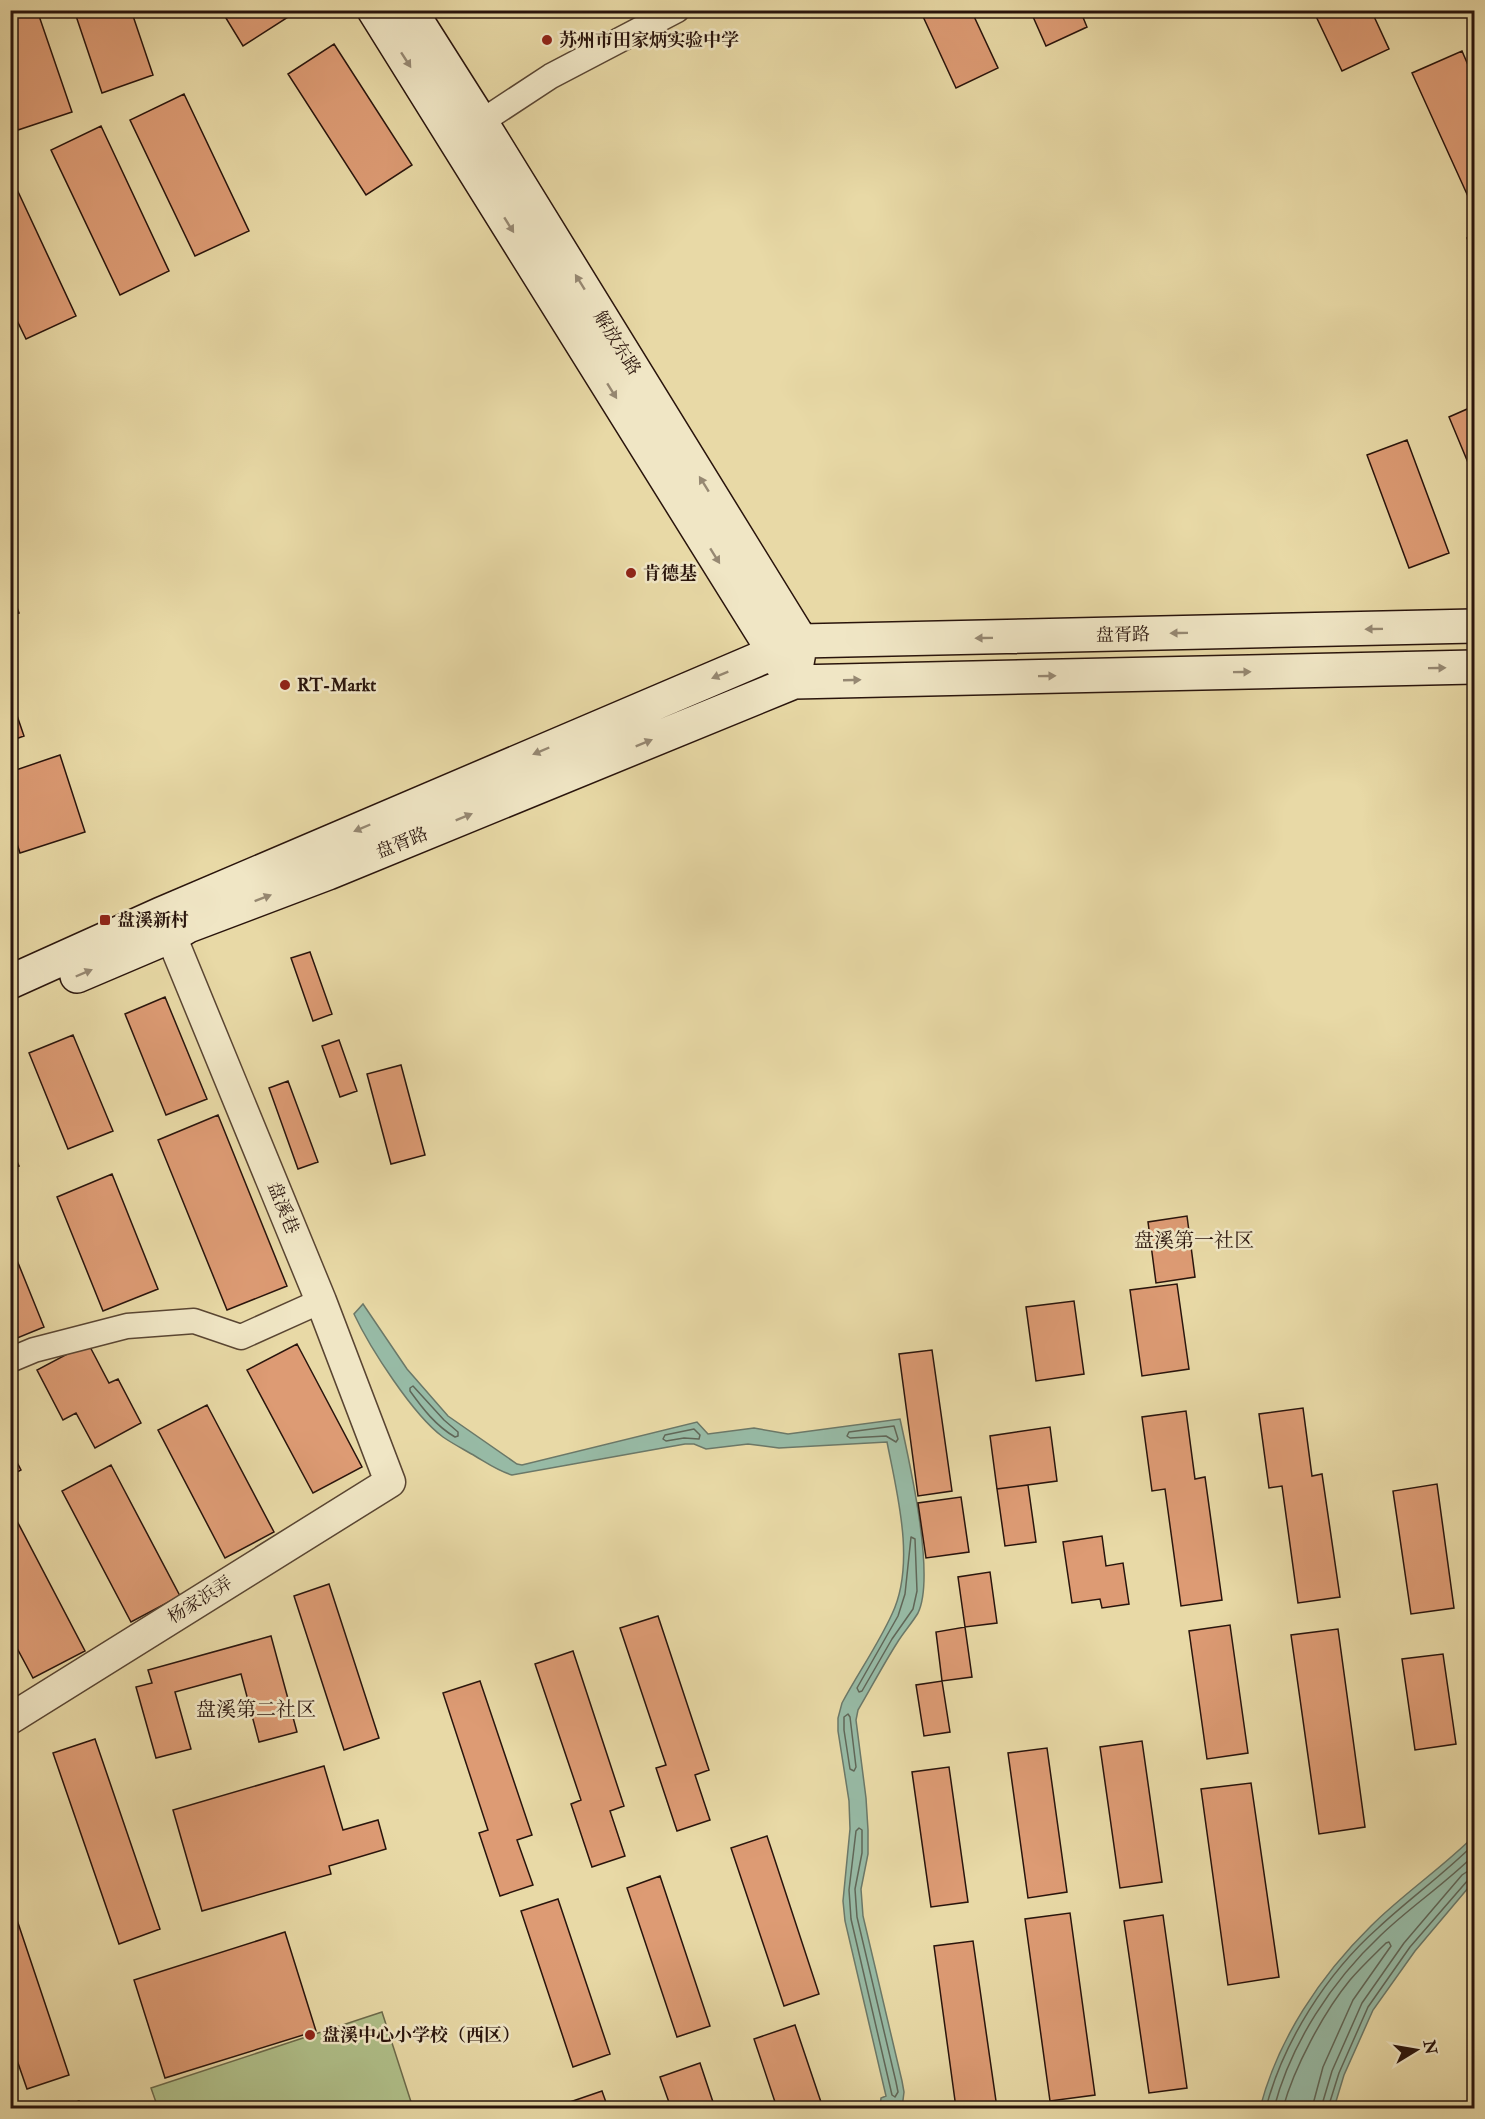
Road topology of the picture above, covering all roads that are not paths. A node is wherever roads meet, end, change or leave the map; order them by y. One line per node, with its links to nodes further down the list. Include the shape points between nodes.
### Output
1 (374, 10): 6 (main road, 解放东路, one-way to 6)
2 (410, 10): 4 (main road, 解放东路)
3 (677, 10): 4 (street, via 551,76)
4 (482, 122): 6 (main road, 解放东路, one-way to 4)
5 (1474, 626): 6 (main road, 盘胥路, one-way to 6)
6 (788, 647): 8 (main road); 10 (main road, 盘胥路, one-way to 10)
7 (1474, 667): 8 (main road, 盘胥路, one-way to 7)
8 (794, 682): 9 (main road, 盘胥路, one-way to 8)
9 (171, 936): 11 (main road, 盘胥路, one-way to 9); 12 (street, 盘溪巷)
10 (10, 982)
11 (10, 1004)
12 (321, 1301): 13 (street, via 241,1337 194,1321 127,1326); 14 (street, 盘溪巷)
13 (10, 1360)
14 (390, 1482): 15 (street, 杨家浜弄)
15 (10, 1719)

